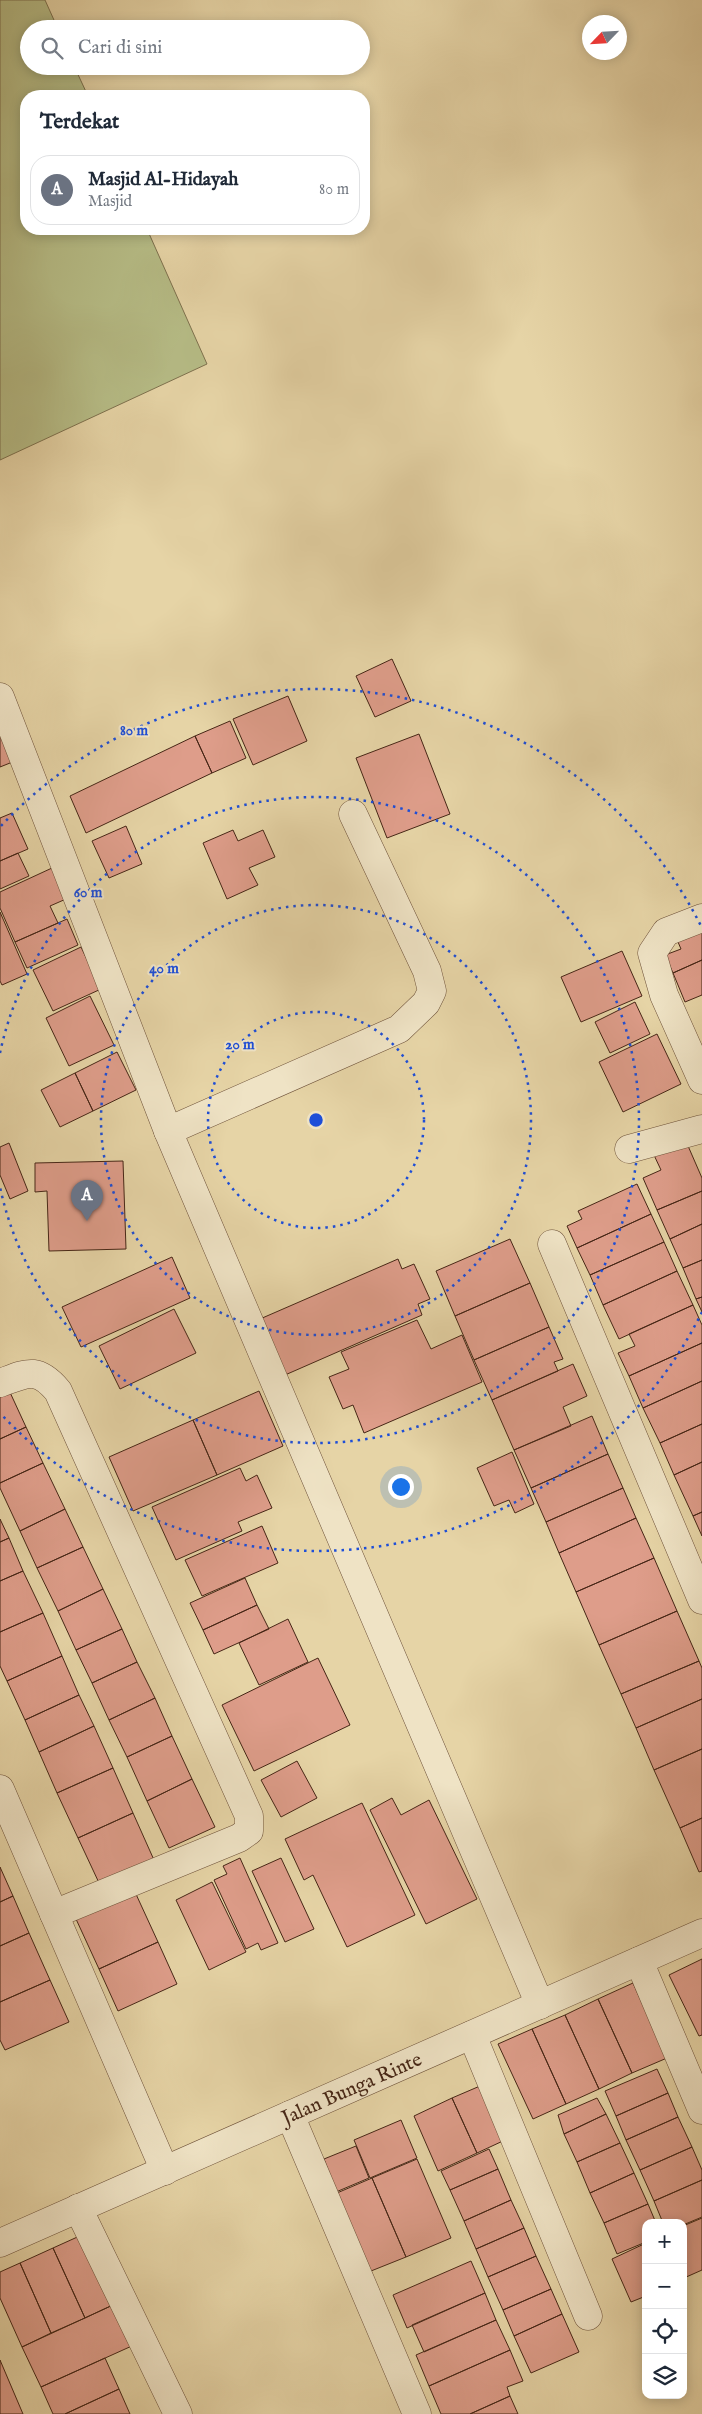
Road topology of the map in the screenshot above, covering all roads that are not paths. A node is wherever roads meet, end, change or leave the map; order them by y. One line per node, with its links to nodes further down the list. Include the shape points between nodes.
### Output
1 (0, 697): 6 (street)
2 (353, 814): 6 (street, via 427,971 432,991 426,1003 400,1029)
3 (702, 918): 4 (street, via 666,932 652,952 664,995)
4 (702, 1080)
5 (702, 1129): 7 (street)
6 (168, 1132): 15 (street)
7 (629, 1149)
8 (552, 1244): 10 (street)
9 (0, 1383): 12 (street, via 28,1373 46,1378 58,1391 249,1816 249,1831 239,1838)
10 (702, 1600)
11 (0, 1789): 12 (street)
12 (54, 1914): 19 (street)
13 (702, 1933): 14 (street, Jalan Bunga Rinte)
14 (639, 1961): 15 (street, Jalan Bunga Rinte); 17 (street)
15 (540, 2005): 16 (street, Jalan Bunga Rinte)
16 (472, 2035): 18 (street, Jalan Bunga Rinte); 22 (street)
17 (702, 2110)
18 (290, 2115): 19 (street, Jalan Bunga Rinte); 24 (street)
19 (165, 2171): 20 (street, Jalan Bunga Rinte)
20 (78, 2208): 21 (street, Jalan Bunga Rinte); 23 (street)
21 (0, 2243)
22 (588, 2316)
23 (178, 2414)
24 (417, 2414)

